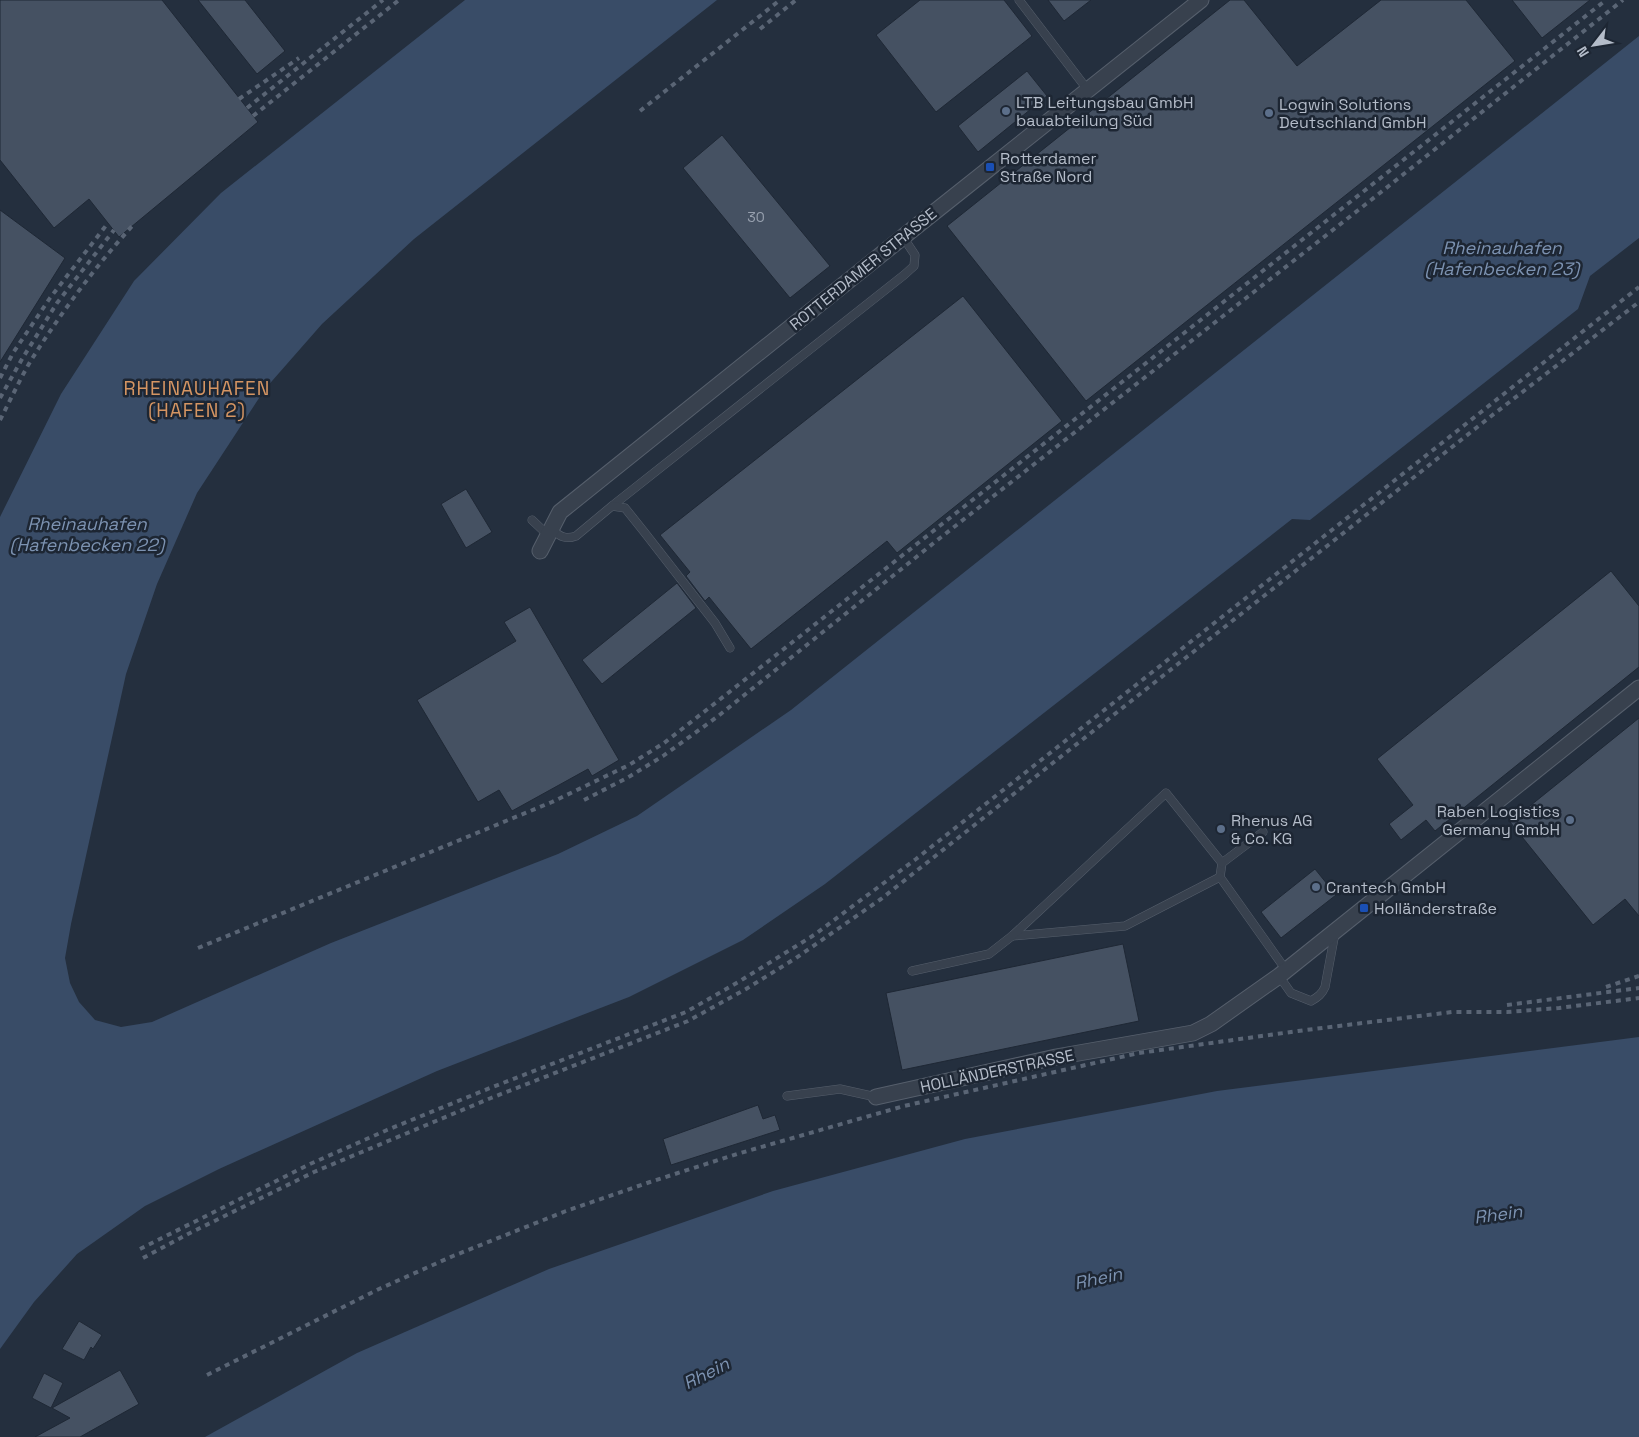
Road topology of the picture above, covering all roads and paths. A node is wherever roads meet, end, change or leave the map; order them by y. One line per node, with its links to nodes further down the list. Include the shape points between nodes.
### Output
1 (1019, 0): 3 (lane)
2 (1201, 0): 3 (street, ROTTERDAMER STRASSE)
3 (1088, 90): 4 (street, ROTTERDAMER STRASSE)
4 (903, 236): 5 (lane, via 915,255 914,266); 7 (street, ROTTERDAMER STRASSE, via 560,512)
5 (612, 506): 7 (lane, via 576,536 563,538); 9 (lane, via 625,508 640,526 715,623)
6 (532, 520): 7 (lane)
7 (550, 533): 8 (street, ROTTERDAMER STRASSE)
8 (540, 551)
9 (730, 648)
10 (1639, 688): 14 (street, HOLLÄNDERSTRASSE)
11 (1263, 832): 12 (lane)
12 (1222, 863): 13 (lane); 15 (lane, via 1166,793)
13 (1220, 877): 15 (lane, via 1125,926); 17 (lane)
14 (1335, 931): 17 (street, HOLLÄNDERSTRASSE); 17 (lane, via 1326,987 1322,994 1311,1001 1291,993)
15 (1012, 936): 16 (lane, via 989,954)
16 (912, 971)
17 (1283, 973): 19 (street, HOLLÄNDERSTRASSE, via 1193,1033 1056,1056)
18 (787, 1096): 19 (lane, via 840,1089)
19 (876, 1098)

